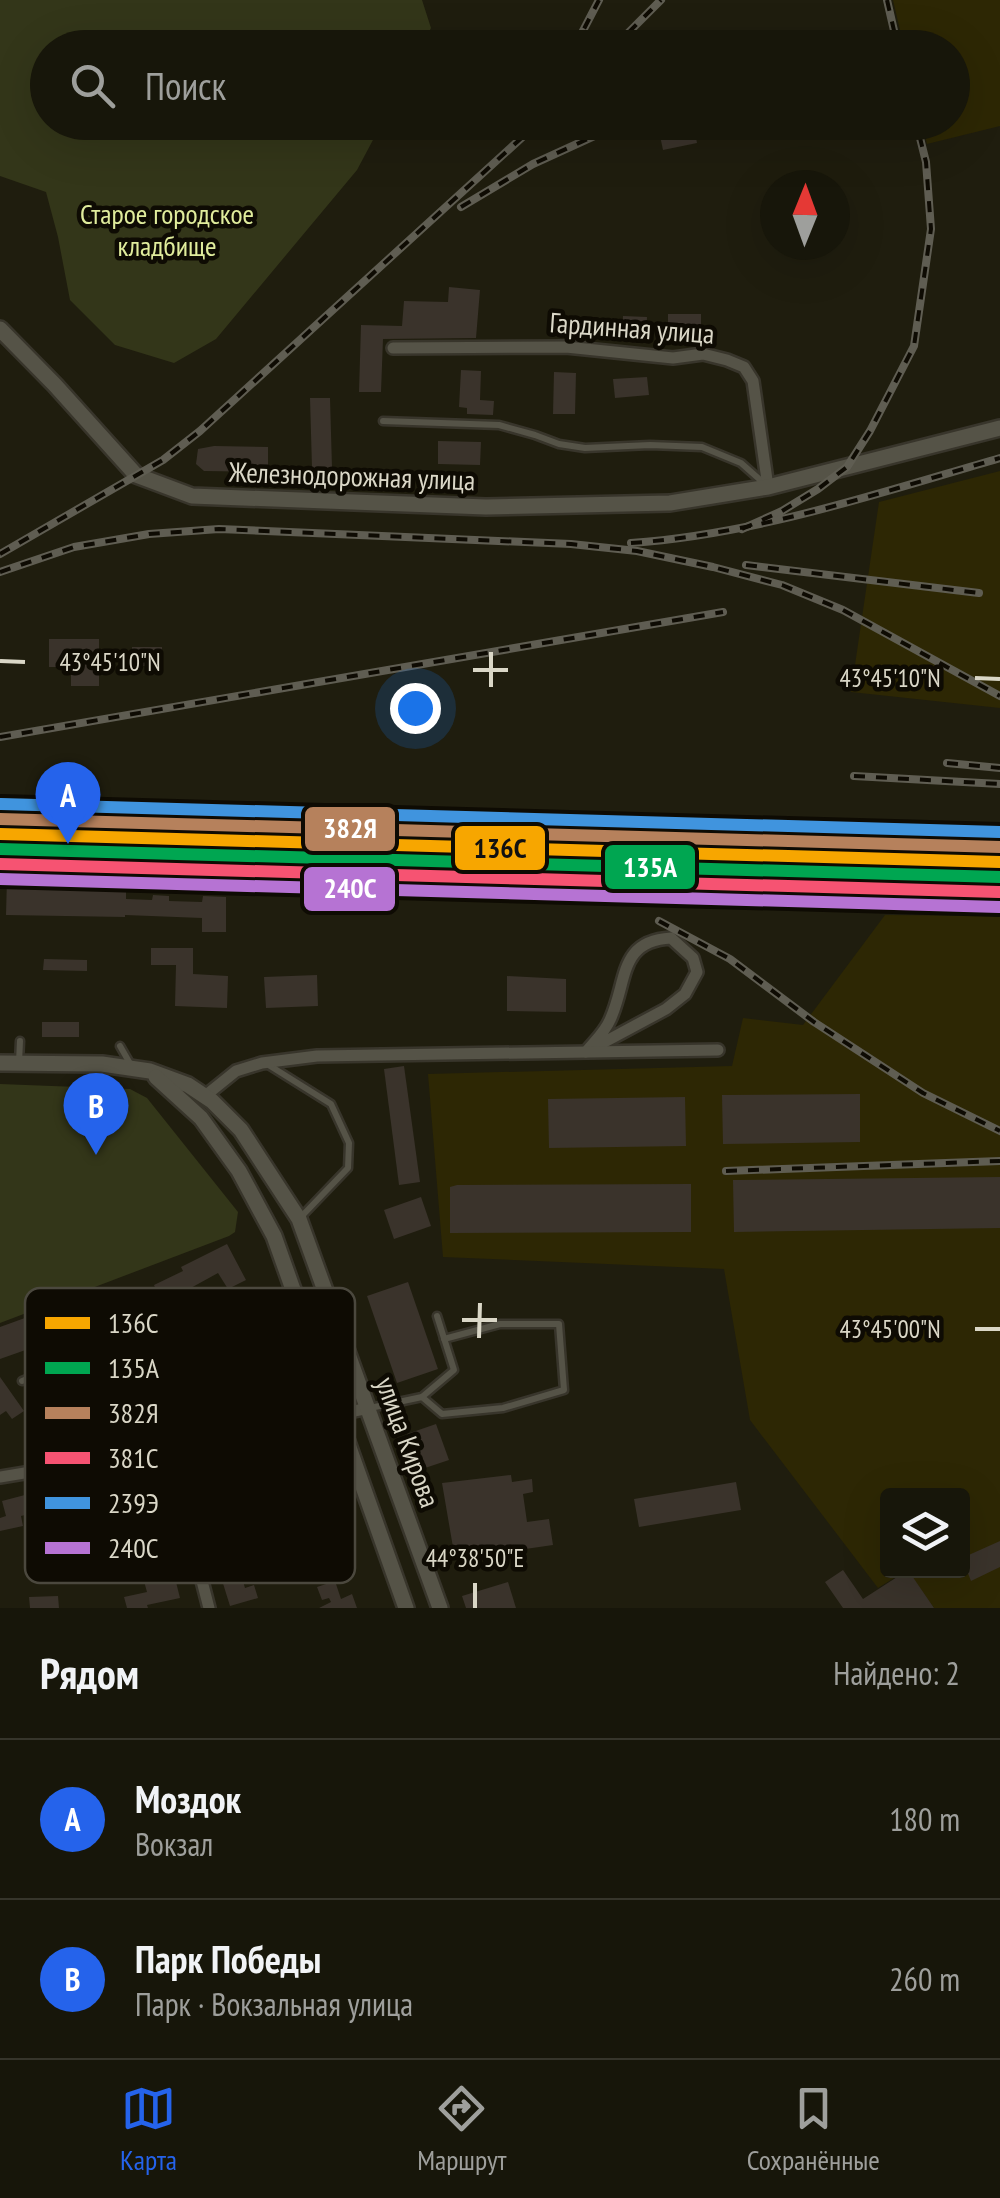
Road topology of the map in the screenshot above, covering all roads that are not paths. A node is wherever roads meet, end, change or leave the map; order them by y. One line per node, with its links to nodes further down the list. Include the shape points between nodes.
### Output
1 (0, 330): 5 (street, Железнодорожная улица, via 136,475 192,496 670,504)
2 (393, 348): 5 (street, Гардинная улица, via 566,347 728,360 754,380)
3 (383, 421): 5 (lane, via 499,425 585,448 702,447 740,463)
4 (1000, 428): 5 (street)
5 (768, 487)
6 (20, 1042): 12 (lane)
7 (120, 1046): 13 (lane)
8 (718, 1050): 9 (street)
9 (586, 1052): 9 (street, via 609,1023 632,953 652,939 671,938 697,972 685,994); 10 (street)
10 (264, 1062): 15 (street, via 236,1071); 16 (lane, via 330,1104 349,1143 348,1168)
11 (0, 1063): 12 (street)
12 (20, 1063): 13 (street)
13 (132, 1068): 14 (street)
14 (150, 1071): 15 (street, улица Кирова); 17 (street, улица Кирова, via 200,1118 239,1170)
15 (205, 1096): 16 (street, улица Кирова, via 242,1130)
16 (299, 1219): 18 (street, улица Кирова)
17 (293, 1288)
18 (325, 1288)
19 (437, 1316): 20 (lane)
20 (444, 1339): 24 (lane, via 454,1370); 24 (lane, via 500,1324 560,1324 564,1390 503,1408 442,1414)
21 (355, 1370): 25 (street, улица Кирова)
22 (25, 1380): 23 (lane)
23 (22, 1381)
24 (422, 1397): 25 (lane)
25 (369, 1408): 26 (street); 33 (street, улица Кирова)
26 (355, 1411)
27 (355, 1463): 32 (street, улица Кирова)
28 (25, 1473): 29 (street)
29 (0, 1477)
30 (203, 1583): 31 (street)
31 (209, 1608)
32 (406, 1608)
33 (440, 1608)

